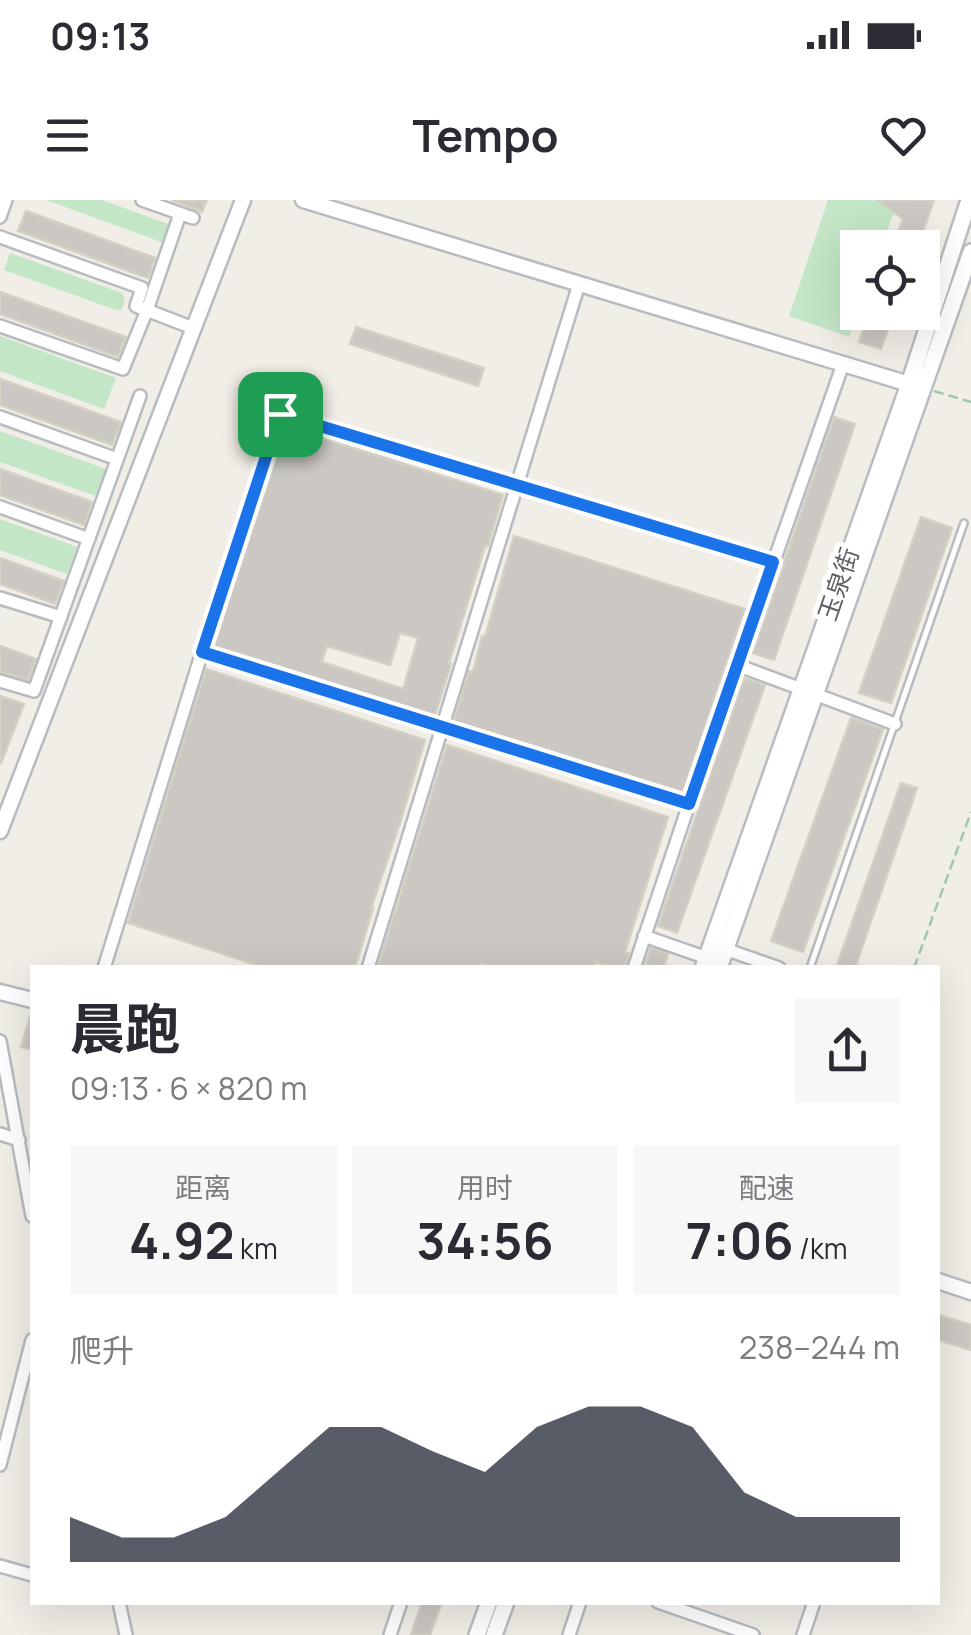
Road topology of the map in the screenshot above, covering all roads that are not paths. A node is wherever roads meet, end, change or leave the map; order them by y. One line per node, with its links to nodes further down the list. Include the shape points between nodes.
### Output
1 (6, 200): 7 (street)
2 (142, 200): 6 (street)
3 (243, 200): 14 (street)
4 (303, 200): 11 (street)
5 (969, 200): 16 (main road, 玉泉街)
6 (180, 214): 8 (street); 12 (street)
7 (0, 217)
8 (194, 218)
9 (0, 237): 12 (street, via 142,288 136,306)
10 (971, 252): 16 (main road, 玉泉街)
11 (579, 284): 15 (street); 20 (street)
12 (147, 310): 13 (street, via 123,369); 14 (street)
13 (0, 326)
14 (193, 328): 34 (street)
15 (843, 364): 16 (street); 24 (street)
16 (916, 386): 30 (main road, 玉泉街)
17 (140, 396): 19 (street)
18 (0, 417): 19 (street)
19 (117, 459): 23 (street)
20 (517, 484): 24 (street); 27 (street, via 280,414); 32 (street)
21 (0, 507): 23 (street)
22 (964, 523): 31 (lane)
23 (89, 538): 26 (street)
24 (773, 562): 28 (street)
25 (0, 598): 26 (street)
26 (61, 617): 29 (street, via 34,691)
27 (202, 652): 32 (street); 37 (street)
28 (737, 665): 30 (street); 33 (street)
29 (0, 681)
30 (808, 692): 31 (street); 36 (main road, 玉泉街)
31 (894, 724): 41 (lane)
32 (442, 726): 33 (street); 38 (street)
33 (689, 804): 35 (street)
34 (0, 831)
35 (644, 936): 36 (street); 39 (street)
36 (713, 957): 40 (street)
37 (105, 965)
38 (369, 965)
39 (635, 965)
40 (762, 965)
41 (811, 965)
42 (0, 992): 43 (street)
43 (30, 1000)
44 (0, 1041): 46 (street)
45 (0, 1134): 46 (street)
46 (19, 1140): 47 (street)
47 (30, 1204)
48 (940, 1282): 49 (street)
49 (971, 1292)
50 (30, 1348): 51 (street)
51 (0, 1466)
52 (0, 1566): 53 (street)
53 (30, 1575)
54 (121, 1605): 61 (street)
55 (400, 1605): 62 (street)
56 (488, 1605): 63 (main road)
57 (505, 1605): 64 (main road)
58 (579, 1605): 65 (street)
59 (667, 1605): 66 (street)
60 (813, 1605): 67 (street)
61 (126, 1635)
62 (390, 1635)
63 (477, 1635)
64 (494, 1635)
65 (569, 1635)
66 (753, 1635)
67 (803, 1635)

